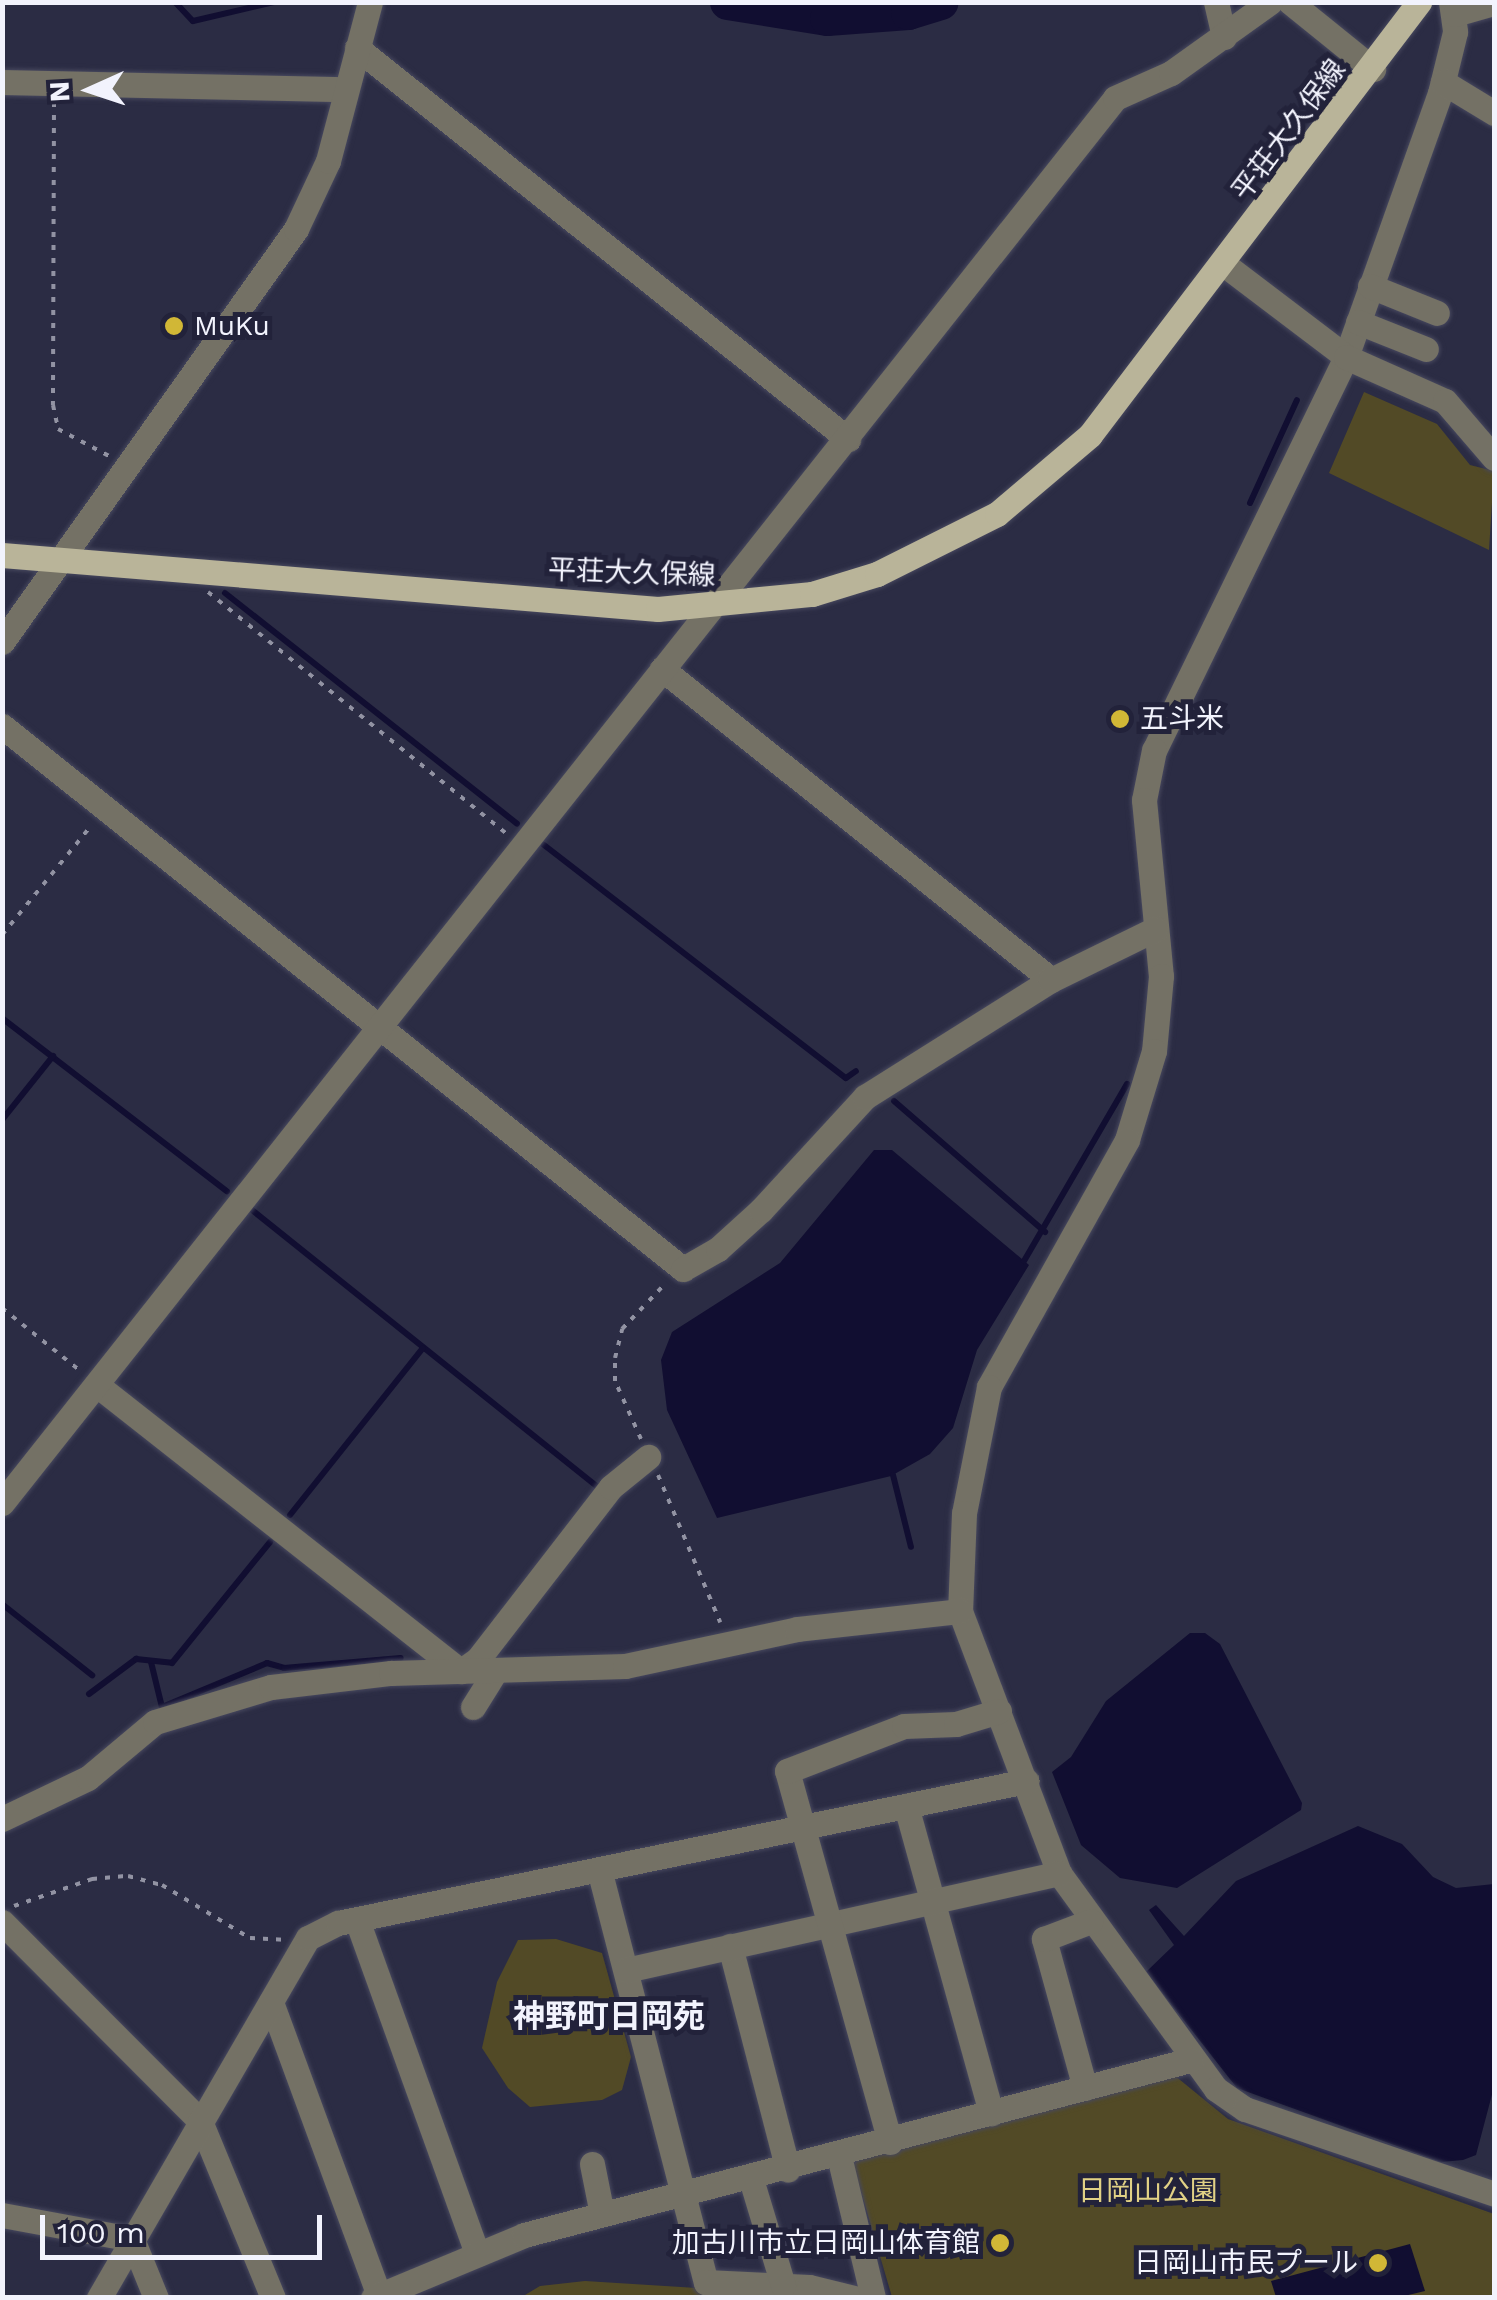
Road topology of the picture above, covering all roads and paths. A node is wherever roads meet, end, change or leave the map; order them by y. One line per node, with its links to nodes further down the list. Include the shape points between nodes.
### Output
1 (370, 2): 9 (street)
2 (1216, 2): 8 (street)
3 (1270, 2): 8 (street)
4 (1290, 2): 10 (street)
5 (1420, 2): 10 (main road, 平荘大久保線)
6 (1494, 4): 7 (street)
7 (1453, 8): 12 (street)
8 (1224, 36): 22 (street, via 1171,73 1115,98)
9 (357, 48): 14 (street); 22 (street)
10 (1373, 68): 16 (main road, 平荘大久保線)
11 (2, 82): 13 (street)
12 (1443, 82): 15 (street); 17 (street)
13 (54, 83): 14 (street); 24 (path, via 53,405 58,429)
14 (346, 90): 24 (street, via 328,161 296,229)
15 (1494, 113)
16 (1224, 264): 21 (street); 28 (main road, 平荘大久保線, via 1090,435 997,514 877,574 812,594)
17 (1370, 286): 18 (street); 19 (street)
18 (1436, 313)
19 (1358, 322): 20 (street); 21 (street)
20 (1426, 349)
21 (1346, 357): 23 (street, via 1445,401); 34 (street, via 1154,750 1144,800)
22 (848, 439): 28 (street)
23 (1494, 458)
24 (128, 464): 26 (street)
25 (2, 554): 26 (main road, 平荘大久保線)
26 (59, 560): 27 (main road, 平荘大久保線); 29 (street)
27 (205, 572): 28 (main road, 平荘大久保線, via 598,606); 33 (path, via 209,596)
28 (712, 608): 30 (street)
29 (2, 642)
30 (662, 669): 33 (street); 36 (street)
31 (2, 726): 32 (street)
32 (105, 807): 35 (path); 37 (street)
33 (522, 846): 37 (street)
34 (1154, 929): 36 (street); 42 (street, via 1160,1009 1140,1107 1110,1174 989,1387 964,1513)
35 (2, 935)
36 (1051, 980): 37 (street, via 897,1083 865,1096 761,1210 684,1269)
37 (379, 1024): 39 (street)
38 (2, 1308): 39 (path)
39 (98, 1385): 41 (street); 43 (street)
40 (648, 1458): 43 (street, via 611,1487 478,1659)
41 (2, 1503)
42 (960, 1611): 44 (street, via 779,1632 625,1666); 46 (street)
43 (461, 1671): 44 (street); 49 (street, via 271,1687 155,1722 88,1778)
44 (493, 1674): 45 (street, via 493,1684)
45 (473, 1707)
46 (999, 1711): 47 (street); 50 (street, via 956,1724 904,1726 787,1771 792,1807)
47 (1026, 1781): 48 (street); 52 (street)
48 (906, 1806): 50 (street); 53 (street)
49 (2, 1819)
50 (807, 1828): 51 (street); 58 (street)
51 (600, 1873): 55 (street); 61 (street)
52 (1059, 1873): 53 (street); 56 (street)
53 (933, 1901): 58 (street); 65 (street)
54 (2, 1911): 59 (path, via 92,1879 128,1876 162,1885 250,1938)
55 (357, 1920): 59 (street); 77 (street)
56 (1091, 1921): 63 (street); 64 (street, via 1044,1939)
57 (2, 1922): 66 (street)
58 (832, 1924): 60 (street); 67 (street)
59 (308, 1938): 62 (street)
60 (730, 1946): 61 (street); 70 (street)
61 (626, 1970): 73 (street)
62 (271, 2002): 66 (street); 79 (street)
63 (1190, 2060): 64 (street); 72 (street, via 1245,2109)
64 (1085, 2088): 65 (street)
65 (991, 2112): 67 (street)
66 (200, 2120): 76 (street); 82 (street)
67 (890, 2142): 68 (street)
68 (839, 2156): 70 (street); 84 (street)
69 (592, 2164): 74 (street)
70 (788, 2170): 71 (street)
71 (751, 2179): 73 (street); 78 (street)
72 (1494, 2194)
73 (686, 2196): 74 (street); 78 (street, via 706,2282)
74 (602, 2214): 77 (street)
75 (2, 2216): 76 (street)
76 (132, 2239): 80 (street); 81 (street)
77 (476, 2254): 79 (street)
78 (783, 2286): 83 (street)
79 (377, 2297)
80 (99, 2298)
81 (156, 2298)
82 (273, 2298)
83 (854, 2298)
84 (873, 2298)

